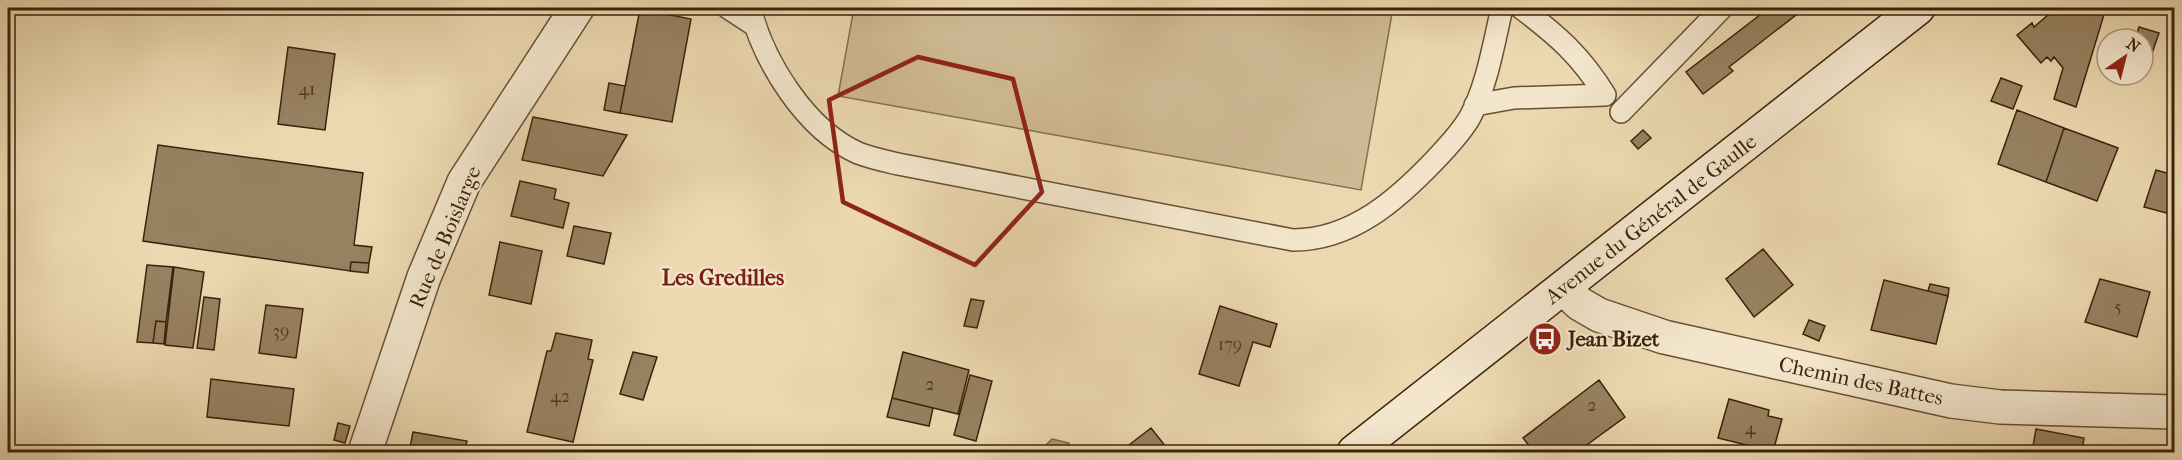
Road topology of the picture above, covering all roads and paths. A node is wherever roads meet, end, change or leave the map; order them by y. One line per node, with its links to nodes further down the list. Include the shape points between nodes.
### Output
1 (578, 8): 12 (street, Rue de Boislarge, via 464,183 424,278)
2 (728, 8): 7 (lane)
3 (1502, 8): 8 (lane)
4 (1521, 8): 8 (lane, via 1577,55 1605,95 1514,98)
5 (1722, 8): 9 (lane)
6 (1918, 8): 10 (street, Avenue du Général de Gaulle)
7 (752, 16): 8 (lane, via 777,72 805,113 857,152 898,164 1293,240 1333,235 1357,225 1389,203 1456,137)
8 (1475, 105)
9 (1621, 112)
10 (1563, 288): 11 (street, Chemin des Battes, via 1599,315 1664,337 1951,401 2000,407); 13 (street, Avenue du Général de Gaulle)
11 (2175, 412)
12 (365, 453)
13 (1354, 453)

